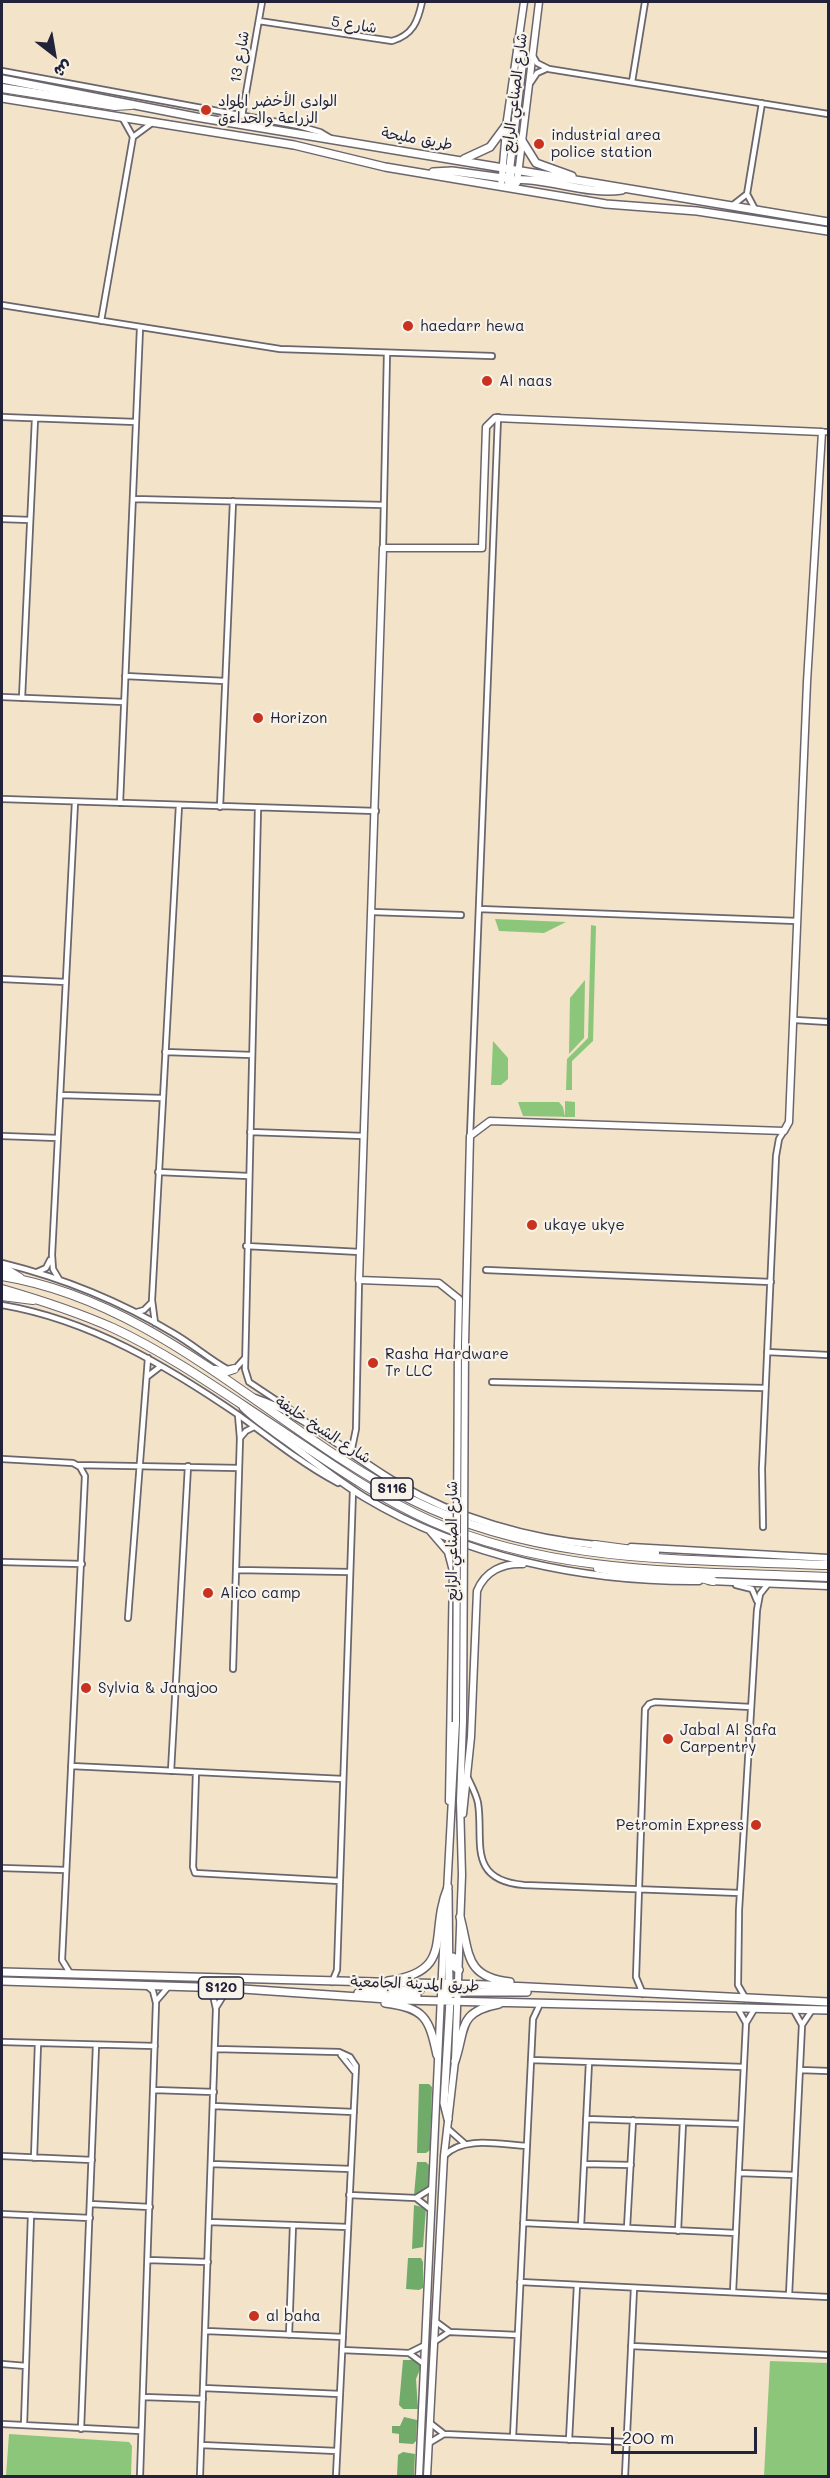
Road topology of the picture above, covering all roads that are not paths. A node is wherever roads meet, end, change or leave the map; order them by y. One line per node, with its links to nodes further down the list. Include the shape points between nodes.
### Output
1 (262, 2): 6 (street, شارع 13)
2 (422, 2): 6 (street, شارع 5, via 413,29 386,42)
3 (524, 2): 7 (main road, شارع الصناعي الرابع)
4 (539, 2): 8 (main road, شارع الصناعي الرابع)
5 (645, 2): 12 (street)
6 (259, 21): 19 (street, شارع 13)
7 (518, 40): 22 (main road, شارع الصناعي الرابع); 28 (main road, via 522,67)
8 (532, 56): 9 (street); 13 (main road, شارع الصناعي الرابع)
9 (549, 69): 12 (street); 13 (street, via 537,73)
10 (2, 71): 19 (street)
11 (2, 79): 17 (main road, طريق مليحة, via 117,99)
12 (632, 82): 16 (street)
13 (529, 85): 25 (main road, شارع الصناعي الرابع)
14 (2, 88): 17 (highway, via 115,106)
15 (2, 98): 20 (main road, طريق مليحة)
16 (762, 103): 18 (street); 31 (street)
17 (131, 105): 24 (main road, طريق مليحة)
18 (828, 114)
19 (242, 116): 24 (street, via 309,128)
20 (122, 118): 21 (main road, طريق مليحة); 23 (street)
21 (152, 123): 23 (street); 28 (main road, طريق مليحة, via 294,145 368,164)
22 (507, 124): 26 (main road, via 490,147 477,156); 28 (main road, شارع الصناعي الرابع)
23 (133, 137): 37 (street)
24 (330, 138): 26 (main road, طريق مليحة)
25 (522, 140): 27 (main road, شارع الصناعي الرابع); 29 (main road, via 537,164)
26 (460, 160): 28 (main road, طريق مليحة)
27 (518, 170): 28 (main road, طريق مليحة); 29 (main road, طريق مليحة)
28 (508, 179): 30 (main road, via 600,192); 35 (main road, طريق مليحة, via 618,206 685,210)
29 (576, 180): 30 (main road, طريق مليحة)
30 (628, 189): 32 (main road, طريق مليحة)
31 (747, 194): 32 (street); 33 (street)
32 (731, 205): 33 (main road, طريق مليحة)
33 (755, 209): 34 (main road, طريق مليحة)
34 (828, 222)
35 (828, 231)
36 (2, 305): 37 (street)
37 (101, 321): 38 (street)
38 (140, 328): 39 (street, via 280,349); 44 (street)
39 (387, 353): 40 (street); 48 (street)
40 (492, 356)
41 (2, 417): 43 (street)
42 (498, 417): 45 (main road); 51 (main road, via 486,427 482,548); 64 (street)
43 (35, 418): 44 (street); 50 (street)
44 (136, 422): 46 (street)
45 (825, 432): 67 (main road, via 807,682)
46 (133, 499): 47 (street); 52 (street)
47 (233, 501): 48 (street); 53 (street)
48 (384, 505): 51 (street)
49 (2, 519): 50 (street)
50 (30, 520): 55 (street)
51 (383, 548): 63 (main road)
52 (125, 676): 53 (street); 56 (street)
53 (225, 681): 61 (street)
54 (2, 697): 55 (street)
55 (22, 698): 56 (street)
56 (124, 702): 59 (street)
57 (2, 799): 58 (street)
58 (75, 802): 59 (street); 69 (street)
59 (120, 803): 60 (street)
60 (179, 805): 61 (street); 72 (street)
61 (220, 807): 62 (street)
62 (258, 808): 63 (street); 73 (street)
63 (376, 811): 65 (main road)
64 (479, 909): 67 (street); 80 (street)
65 (372, 912): 66 (street); 79 (main road)
66 (461, 915)
67 (797, 921): 70 (main road)
68 (2, 979): 69 (street)
69 (66, 982): 74 (street)
70 (795, 1020): 71 (street); 76 (main road, via 790,1116)
71 (828, 1022)
72 (165, 1052): 73 (street); 75 (street)
73 (252, 1055): 77 (street)
74 (60, 1095): 75 (street); 81 (street)
75 (162, 1098): 82 (street)
76 (784, 1131): 80 (main road, via 490,1121); 94 (street, via 777,1150)
77 (250, 1132): 79 (street); 83 (street)
78 (2, 1136): 81 (street)
79 (365, 1136): 85 (main road)
80 (470, 1136): 102 (main road, شارع الصناعي الرابع)
81 (58, 1138): 86 (street)
82 (159, 1172): 83 (street); 98 (street)
83 (248, 1176): 84 (street)
84 (246, 1246): 85 (street); 106 (street)
85 (360, 1252): 93 (main road)
86 (52, 1255): 89 (street, via 48,1266); 91 (street, via 53,1269)
87 (2, 1265): 89 (street); 92 (highway)
88 (486, 1269): 94 (street)
89 (37, 1272): 91 (street)
90 (2, 1276): 92 (highway, شارع الشيخ خليفة / S116)
91 (59, 1278): 100 (street)
92 (21, 1280): 108 (highway, شارع الشيخ خليفة / S116, via 66,1292 115,1313)
93 (359, 1280): 102 (main road, شارع الصناعي الرابع, via 439,1283 459,1299); 119 (street, via 356,1429)
94 (771, 1282): 103 (street)
95 (2, 1289): 97 (highway, شارع الشيخ خليفة / S116)
96 (2, 1296): 97 (highway)
97 (42, 1300): 114 (highway, شارع الشيخ خليفة / S116, via 132,1338)
98 (152, 1300): 100 (street, via 144,1311); 101 (street)
99 (2, 1305): 105 (street, via 76,1324)
100 (136, 1312): 101 (street)
101 (155, 1323): 109 (street, via 224,1367)
102 (462, 1345): 147 (main road, شارع الصناعي الرابع, bridge)
103 (767, 1352): 104 (street); 112 (street)
104 (828, 1355)
105 (148, 1358): 107 (street); 110 (street)
106 (244, 1359): 109 (street); 117 (street, via 249,1382)
107 (161, 1366): 110 (street); 115 (street)
108 (209, 1369): 109 (highway); 113 (highway, شارع الشيخ خليفة / S116)
109 (234, 1369)
110 (148, 1376): 121 (street)
111 (492, 1382): 112 (street)
112 (765, 1388): 127 (street)
113 (249, 1396): 117 (main road, via 278,1407); 130 (highway, شارع الشيخ خليفة / S116, via 363,1473 462,1522 521,1541 572,1551)
114 (238, 1404): 125 (main road); 133 (highway, شارع الشيخ خليفة / S116, via 365,1487 415,1514 514,1550)
115 (238, 1415): 116 (street); 118 (street)
116 (254, 1427): 118 (street); 125 (street)
117 (320, 1432): 119 (main road)
118 (240, 1438): 124 (street)
119 (351, 1454): 128 (main road, via 398,1484 455,1511 501,1527)
120 (2, 1459): 122 (street)
121 (138, 1464): 122 (street); 123 (street); 144 (street)
122 (77, 1465): 132 (street, via 85,1480)
123 (188, 1466): 124 (street); 149 (street)
124 (239, 1468): 136 (street)
125 (350, 1488): 126 (main road); 137 (street)
126 (424, 1527): 135 (main road); 153 (main road, via 444,1546 453,1571 448,1757)
127 (763, 1527)
128 (595, 1545): 129 (main road); 130 (highway)
129 (828, 1558)
130 (683, 1559): 134 (highway, شارع الشيخ خليفة / S116)
131 (2, 1562): 132 (street)
132 (82, 1564): 148 (street)
133 (592, 1564): 138 (highway, شارع الشيخ خليفة / S116); 139 (highway, via 610,1571)
134 (828, 1565)
135 (541, 1566): 139 (main road, via 601,1577); 151 (main road, via 499,1567 477,1591)
136 (236, 1570): 137 (street); 145 (street)
137 (350, 1572): 152 (street)
138 (828, 1578)
139 (713, 1581): 140 (main road)
140 (723, 1581): 141 (main road); 143 (street, via 752,1589)
141 (768, 1584): 142 (main road); 143 (street, via 760,1594)
142 (828, 1586)
143 (757, 1610): 146 (street)
144 (128, 1618)
145 (233, 1669)
146 (751, 1707): 159 (street, via 655,1702 646,1706); 160 (street)
147 (459, 1721): 153 (main road, شارع الصناعي الرابع); 154 (main road, شارع الصناعي الرابع)
148 (71, 1766): 149 (street); 156 (street)
149 (171, 1771): 150 (street)
150 (196, 1772): 152 (street); 157 (street, via 195,1873)
151 (467, 1776): 154 (main road); 159 (street, via 478,1802 480,1852 485,1866 496,1876 517,1884)
152 (343, 1779): 157 (street)
153 (451, 1821): 158 (main road, شارع الصناعي الرابع)
154 (461, 1826): 162 (main road, شارع الصناعي الرابع)
155 (2, 1868): 156 (street)
156 (66, 1870): 163 (street)
157 (340, 1881): 164 (street)
158 (448, 1887): 161 (main road); 172 (main road, via 440,1913 436,1952 429,1965 409,1978); 174 (main road, شارع الصناعي الرابع, via 442,1934)
159 (638, 1889): 160 (street); 181 (street, via 636,1977)
160 (740, 1893): 175 (street)
161 (450, 1898): 165 (main road, via 454,1914 452,1963); 174 (main road)
162 (460, 1917): 165 (main road, شارع الصناعي الرابع); 180 (main road, via 469,1958 480,1972 496,1980)
163 (62, 1960): 167 (street); 168 (street)
164 (337, 1970): 170 (street); 171 (street)
165 (459, 1970): 182 (main road, شارع الصناعي الرابع)
166 (2, 1972): 167 (main road, طريق المدينة الجامعية / S120)
167 (50, 1974): 168 (main road, طريق المدينة الجامعية / S120)
168 (73, 1975): 170 (main road, طريق المدينة الجامعية / S120)
169 (2, 1981): 176 (main road, طريق المدينة الجامعية / S120)
170 (332, 1982): 171 (main road, طريق المدينة الجامعية / S120)
171 (343, 1983): 172 (main road, طريق المدينة الجامعية / S120)
172 (377, 1984): 173 (main road, طريق المدينة الجامعية / S120)
173 (422, 1985): 174 (main road, طريق المدينة الجامعية / S120); 183 (main road, via 420,1990 370,1990)
174 (444, 1985): 182 (main road); 182 (main road, طريق المدينة الجامعية / S120)
175 (738, 1985): 184 (street); 185 (street)
176 (147, 1986): 177 (main road, طريق المدينة الجامعية / S120); 190 (street)
177 (169, 1986): 178 (main road, طريق المدينة الجامعية / S120); 190 (street)
178 (206, 1987): 179 (main road, طريق المدينة الجامعية / S120); 192 (street)
179 (228, 1988): 183 (main road, طريق المدينة الجامعية / S120); 192 (street)
180 (542, 1989): 181 (main road); 182 (main road)
181 (643, 1994): 184 (main road)
182 (450, 1995): 183 (main road, طريق المدينة الجامعية / S120); 186 (main road, طريق المدينة الجامعية / S120); 205 (main road); 207 (main road); 216 (main road, via 444,2103)
183 (362, 1996): 205 (main road, via 418,2012 431,2026)
184 (729, 1998): 185 (main road)
185 (746, 1999): 188 (main road)
186 (510, 2001): 187 (main road, طريق المدينة الجامعية / S120); 207 (main road, via 483,2007 470,2015 461,2032)
187 (525, 2001): 189 (main road, طريق المدينة الجامعية / S120); 197 (street)
188 (828, 2001)
189 (542, 2002): 191 (main road, طريق المدينة الجامعية / S120); 197 (street)
190 (156, 2003): 203 (street)
191 (737, 2007): 193 (main road, طريق المدينة الجامعية / S120); 198 (street)
192 (216, 2008): 204 (street)
193 (755, 2008): 194 (main road, طريق المدينة الجامعية / S120); 198 (street)
194 (793, 2009): 195 (main road, طريق المدينة الجامعية / S120); 199 (street)
195 (812, 2010): 196 (main road, طريق المدينة الجامعية / S120); 199 (street)
196 (828, 2010)
197 (533, 2019): 206 (street)
198 (746, 2023): 209 (street)
199 (802, 2025): 210 (street)
200 (2, 2042): 201 (street)
201 (38, 2043): 202 (street); 226 (street)
202 (96, 2044): 203 (street); 227 (street)
203 (155, 2046): 212 (street)
204 (215, 2049): 213 (street); 215 (street, via 335,2052 350,2057 356,2066)
205 (437, 2055): 234 (main road)
206 (531, 2060): 208 (street); 223 (street)
207 (455, 2061): 216 (main road)
208 (589, 2062): 209 (street); 217 (street)
209 (744, 2067): 220 (street)
210 (800, 2070): 211 (street); 233 (street)
211 (828, 2071)
212 (154, 2090): 213 (street); 238 (street)
213 (214, 2092): 214 (street)
214 (213, 2106): 215 (street); 229 (street)
215 (354, 2112): 231 (street)
216 (448, 2119): 221 (main road)
217 (586, 2119): 218 (street); 228 (street)
218 (633, 2120): 219 (street); 230 (street)
219 (683, 2122): 220 (street); 249 (street)
220 (741, 2124): 232 (street)
221 (447, 2128): 222 (street); 225 (main road)
222 (464, 2143): 223 (street); 225 (street)
223 (527, 2146): 244 (street)
224 (2, 2156): 226 (street)
225 (444, 2156): 260 (main road)
226 (34, 2158): 227 (street)
227 (92, 2160): 237 (street)
228 (584, 2163): 230 (street); 246 (street)
229 (211, 2164): 231 (street); 243 (street)
230 (631, 2165): 248 (street)
231 (351, 2169): 235 (street)
232 (739, 2173): 233 (street); 250 (street)
233 (795, 2175): 258 (street)
234 (432, 2188): 236 (street); 239 (main road)
235 (349, 2195): 236 (street); 247 (street)
236 (416, 2198): 239 (street)
237 (90, 2204): 238 (street); 242 (street)
238 (150, 2207): 251 (street)
239 (431, 2210): 253 (main road)
240 (2, 2214): 241 (street)
241 (31, 2216): 242 (street); 274 (street)
242 (90, 2218): 282 (street)
243 (209, 2222): 245 (street); 252 (street)
244 (523, 2223): 246 (street); 254 (street)
245 (293, 2225): 247 (street); 263 (street)
246 (581, 2226): 248 (street)
247 (348, 2227): 265 (street)
248 (627, 2228): 249 (street)
249 (678, 2231): 250 (street)
250 (736, 2234): 257 (street)
251 (148, 2260): 252 (street); 277 (street)
252 (208, 2262): 261 (street)
253 (428, 2280): 260 (main road, via 432,2284); 267 (main road)
254 (520, 2282): 255 (street); 264 (street)
255 (577, 2285): 256 (street); 286 (street)
256 (634, 2288): 257 (street); 268 (street)
257 (733, 2292): 258 (street)
258 (789, 2295): 259 (street)
259 (828, 2297)
260 (434, 2318): 262 (street); 266 (main road)
261 (206, 2331): 263 (street); 275 (street)
262 (450, 2332): 264 (street); 266 (street)
263 (289, 2335): 265 (street)
264 (518, 2335): 285 (street)
265 (343, 2337): 269 (street)
266 (434, 2342): 279 (main road)
267 (425, 2345): 270 (street); 273 (main road)
268 (631, 2346): 271 (street); 287 (street)
269 (342, 2350): 270 (street); 276 (street)
270 (410, 2353): 273 (street)
271 (828, 2355)
272 (2, 2364): 274 (street)
273 (424, 2365): 294 (main road)
274 (26, 2366): 281 (street)
275 (203, 2388): 276 (street); 278 (street)
276 (340, 2394): 290 (street)
277 (143, 2397): 278 (street); 283 (street)
278 (203, 2399): 289 (street)
279 (430, 2423): 284 (street); 288 (main road)
280 (2, 2424): 281 (street)
281 (24, 2425): 282 (street)
282 (81, 2429): 283 (street)
283 (141, 2432): 291 (street)
284 (444, 2434): 285 (street); 288 (street)
285 (513, 2437): 286 (street)
286 (569, 2440): 287 (street)
287 (626, 2442): 296 (street)
288 (429, 2443): 295 (main road)
289 (201, 2445): 290 (street); 292 (street)
290 (338, 2451): 293 (street)
291 (140, 2476)
292 (200, 2476)
293 (336, 2476)
294 (418, 2476)
295 (427, 2476)
296 (625, 2476)

